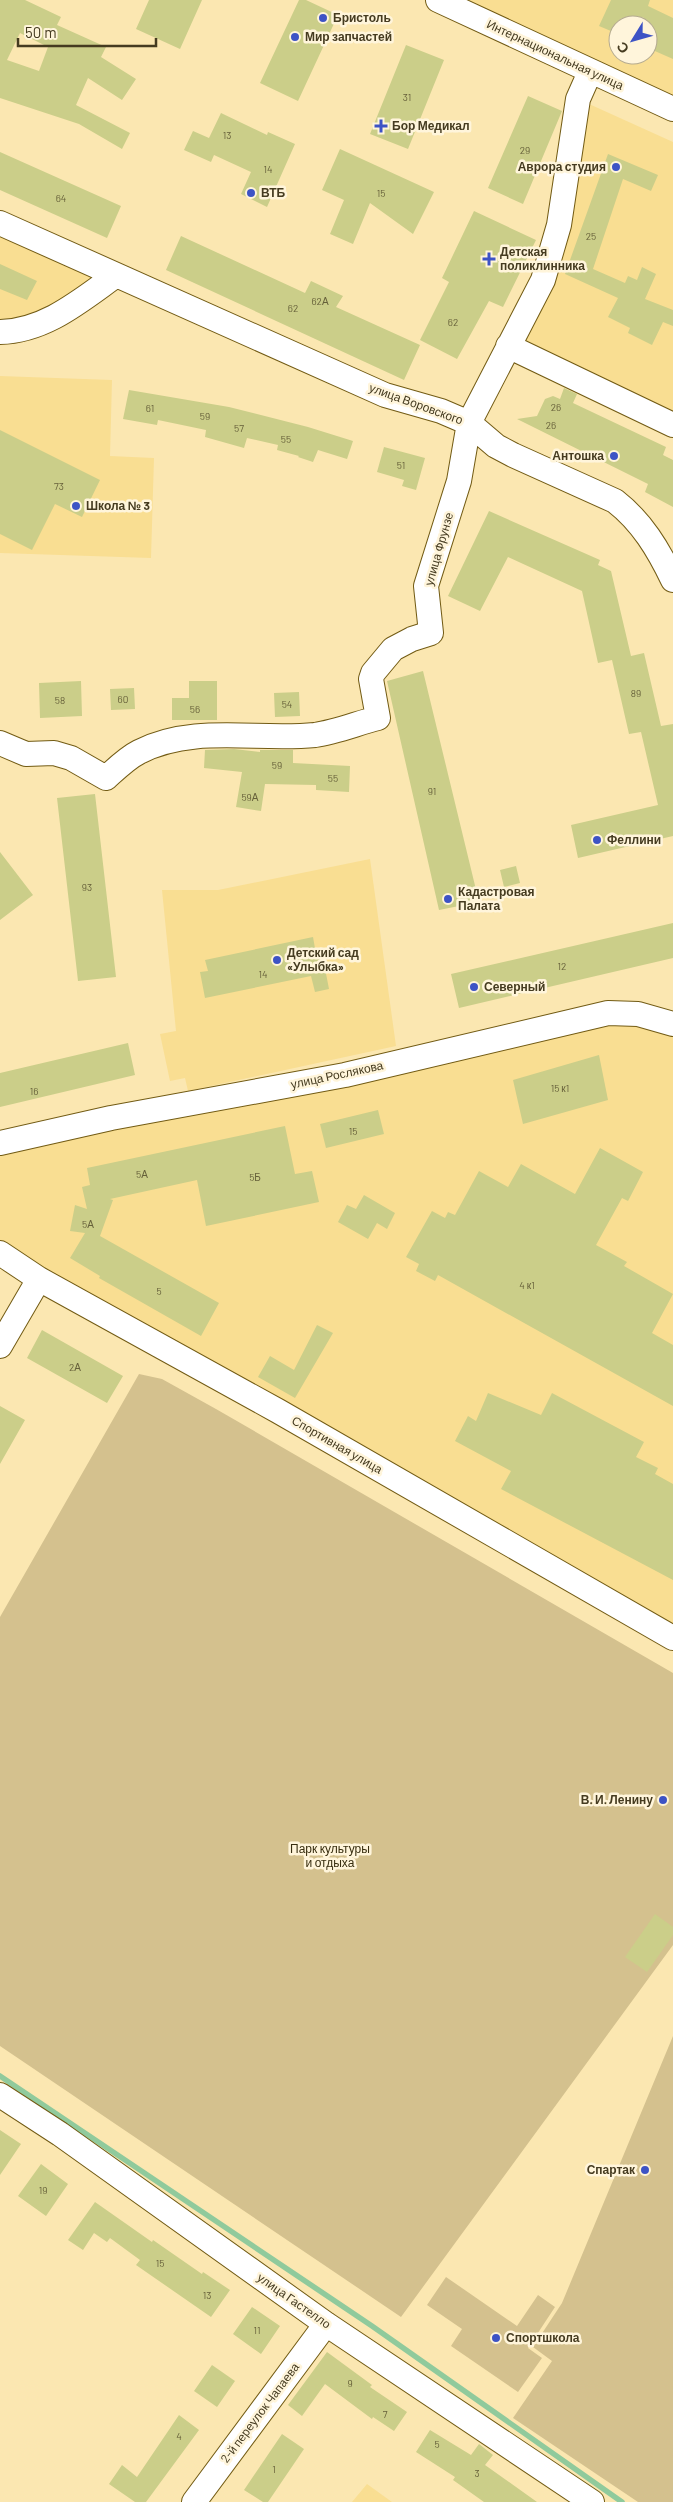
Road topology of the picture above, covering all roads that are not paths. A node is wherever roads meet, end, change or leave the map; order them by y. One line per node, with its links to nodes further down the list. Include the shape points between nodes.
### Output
1 (438, 0): 2 (street, Интернациональная улица)
2 (590, 72): 3 (street, Интернациональная улица); 7 (street, улица Воровского, via 574,117 562,207 551,258)
3 (673, 109)
4 (0, 223): 5 (street, улица Воровского)
5 (115, 276): 6 (street, via 53,318); 8 (street, улица Воровского, via 386,395)
6 (0, 332)
7 (508, 346): 8 (street, улица Воровского); 9 (street)
8 (469, 424): 10 (street, via 513,455 615,501 646,532); 11 (street, улица Фрунзе, via 459,481 426,586 431,633 393,649 374,672 371,679 378,718 318,734 195,736 162,742 137,752 106,778 71,758 54,753 26,754)
9 (673, 426)
10 (673, 580)
11 (0, 743)
12 (673, 1024): 13 (street, улица Рослякова, via 638,1014 608,1013 345,1075 111,1118)
13 (0, 1144)
14 (0, 1254): 15 (street, Спортивная улица)
15 (39, 1279): 16 (street); 17 (street, Спортивная улица, via 287,1416)
16 (0, 1346)
17 (673, 1638)
18 (0, 2094): 19 (street, улица Гастелло)
19 (326, 2324): 20 (street, 2-й переулок Чапаева); 21 (street, улица Гастелло)
20 (194, 2502)
21 (592, 2502)

